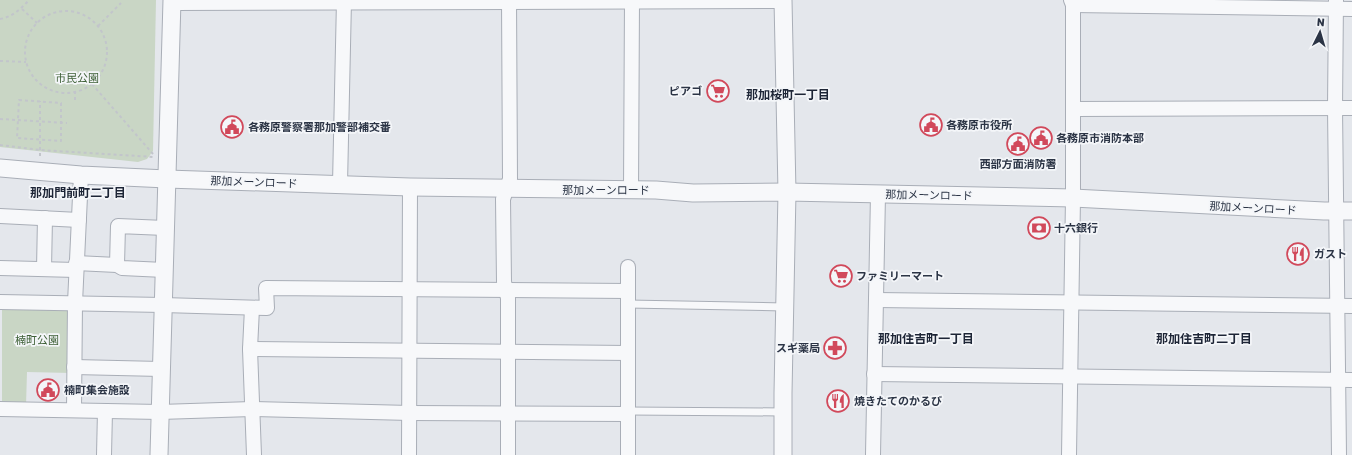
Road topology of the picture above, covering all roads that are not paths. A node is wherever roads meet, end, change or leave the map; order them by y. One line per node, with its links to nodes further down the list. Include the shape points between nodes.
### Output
1 (509, 1): 2 (street); 5 (street); 17 (street, via 510,179)
2 (632, 1): 3 (street); 18 (street)
3 (783, 1): 19 (street)
4 (172, 2): 5 (street); 14 (street)
5 (344, 2): 15 (street)
6 (1072, 2): 7 (street); 11 (street)
7 (1336, 4): 8 (street); 9 (street)
8 (1352, 9)
9 (1335, 108): 10 (street); 11 (street); 22 (street)
10 (1352, 108)
11 (1074, 109): 21 (street)
12 (0, 168): 13 (street, 那加メーンロード)
13 (81, 175): 14 (street, 那加メーンロード); 25 (street)
14 (167, 179): 15 (street, 那加メーンロード); 26 (street)
15 (340, 184): 16 (street, 那加メーンロード)
16 (410, 187): 17 (street, 那加メーンロード); 33 (street)
17 (507, 189): 18 (street, 那加メーンロード); 34 (street, via 503,199)
18 (631, 190): 19 (street, 那加メーンロード, via 693,193)
19 (787, 192): 20 (street, 那加メーンロード); 44 (street)
20 (878, 194): 21 (street, 那加メーンロード); 36 (street)
21 (1073, 198): 22 (street, 那加メーンロード); 38 (street)
22 (1344, 211): 41 (street)
23 (0, 216): 24 (street)
24 (45, 218): 25 (street); 31 (street)
25 (78, 220): 28 (street)
26 (166, 228): 27 (street, via 118,226); 32 (street)
27 (117, 265): 28 (street); 32 (street, via 122,268)
28 (76, 266): 31 (street); 39 (street)
29 (628, 267): 35 (street)
30 (0, 268): 31 (street)
31 (44, 269)
32 (164, 270): 40 (street)
33 (410, 290): 34 (street); 43 (street, via 266,288 267,308); 46 (street)
34 (506, 291): 35 (street); 47 (street)
35 (628, 298): 44 (lane); 48 (street)
36 (876, 300): 38 (street); 51 (street)
37 (0, 302): 39 (street)
38 (1071, 302): 41 (street); 52 (street)
39 (74, 303): 40 (street); 49 (street)
40 (163, 305): 43 (street); 50 (street)
41 (1337, 306): 42 (street); 54 (street)
42 (1352, 306)
43 (252, 308): 45 (street)
44 (784, 308): 60 (street)
45 (250, 348): 46 (street); 56 (street)
46 (410, 351): 47 (street); 61 (street)
47 (507, 352): 48 (street); 62 (street)
48 (628, 353): 63 (street)
49 (74, 367): 50 (street); 57 (street)
50 (161, 369): 59 (street)
51 (874, 374): 52 (street); 71 (street)
52 (1070, 376): 54 (street); 72 (street)
53 (1352, 380): 54 (street)
54 (1338, 381): 73 (street)
55 (0, 409): 57 (street)
56 (252, 409): 59 (street); 61 (street); 66 (street)
57 (74, 410): 58 (street)
58 (105, 411): 59 (street); 64 (street)
59 (160, 412): 65 (street)
60 (783, 412): 63 (lane); 70 (street)
61 (410, 413): 62 (street); 67 (street)
62 (508, 413): 63 (street); 68 (street)
63 (628, 413): 69 (street)
64 (104, 455)
65 (159, 455)
66 (254, 455)
67 (409, 455)
68 (508, 455)
69 (628, 455)
70 (783, 455)
71 (873, 455)
72 (1069, 455)
73 (1339, 455)

